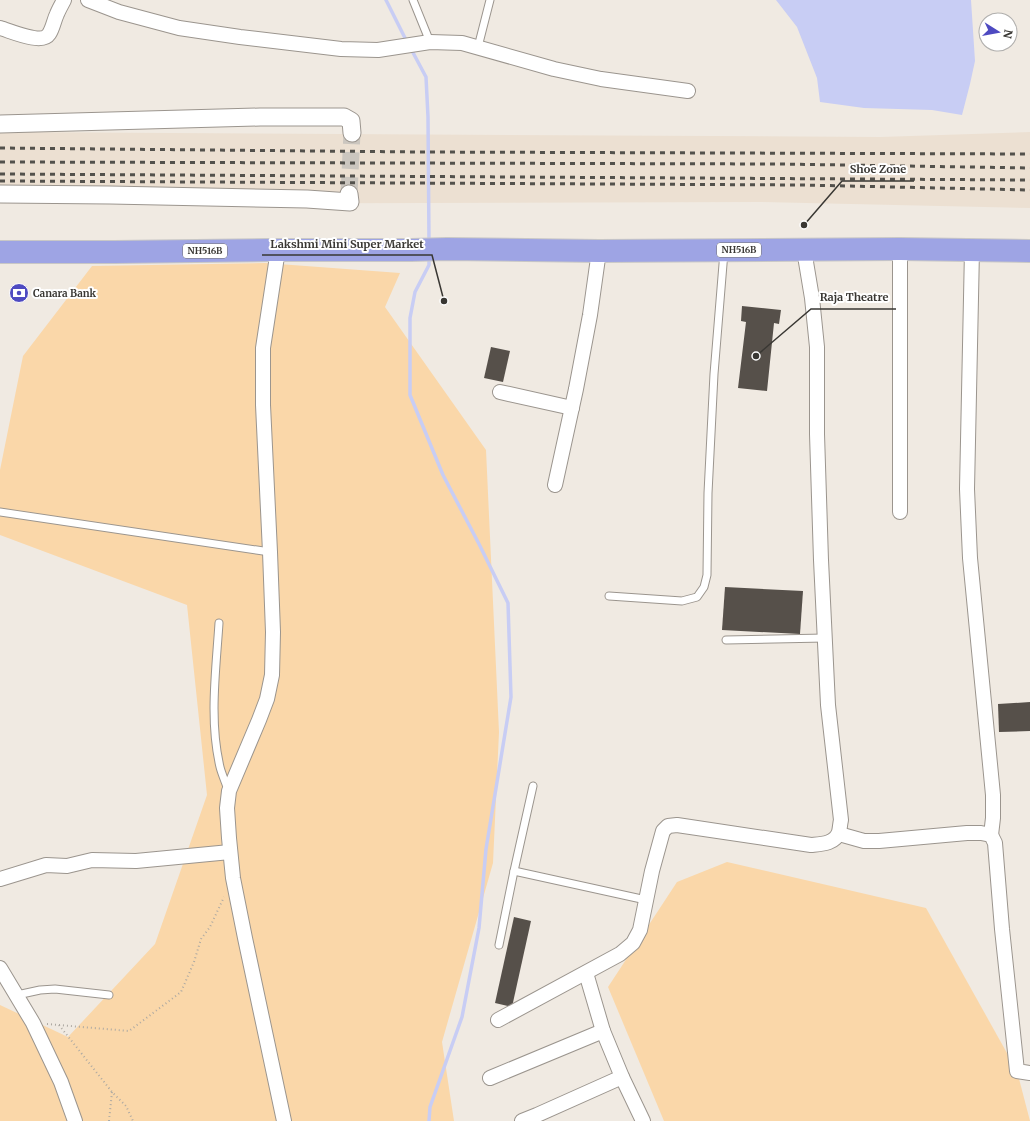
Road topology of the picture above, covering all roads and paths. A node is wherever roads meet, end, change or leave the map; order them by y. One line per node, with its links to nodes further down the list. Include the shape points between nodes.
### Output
1 (64, 0): 5 (street, via 46,38 31,38)
2 (88, 0): 6 (street, via 119,12 179,28 240,37 341,49 378,50)
3 (413, 0): 6 (lane)
4 (490, 0): 7 (lane)
5 (0, 28)
6 (424, 43): 7 (street, via 462,43)
7 (478, 47): 8 (street, via 595,78)
8 (688, 91)
9 (0, 124): 10 (street, via 344,117 351,121)
10 (352, 133)
11 (0, 194): 12 (street, via 307,199 350,202)
12 (350, 194)
13 (900, 249): 16 (highway, NH516B); 17 (highway, NH516B); 25 (street)
14 (278, 250): 18 (highway, NH516B); 20 (highway, NH516B); 26 (street, via 263,348)
15 (724, 250): 16 (highway, NH516B); 18 (highway, NH516B); 27 (lane, via 714,374 708,486 707,575 704,587 697,597 682,601)
16 (804, 250): 29 (street, via 817,347 817,434)
17 (972, 250): 19 (highway, NH516B); 34 (street, via 967,489 970,558 992,795)
18 (599, 251): 22 (street)
19 (1030, 251)
20 (0, 252)
21 (500, 392): 22 (street)
22 (572, 408): 23 (street)
23 (555, 485)
24 (0, 512): 26 (lane)
25 (900, 512)
26 (270, 552): 32 (street, via 272,675 259,720)
27 (609, 596)
28 (219, 623): 32 (lane, via 214,715 220,768)
29 (825, 638): 30 (lane); 33 (street, via 828,705 841,820)
30 (726, 640)
31 (533, 786): 36 (lane)
32 (228, 790): 35 (street)
33 (839, 834): 34 (street, via 879,842 967,833); 39 (street, via 832,841 811,845 677,825 668,826 663,831)
34 (991, 835): 49 (street, via 995,843 1017,1071)
35 (230, 852): 37 (street); 38 (street, via 136,861 92,860 68,866 46,865)
36 (514, 871): 39 (lane); 40 (lane)
37 (233, 878): 47 (path, via 210,927 201,939 181,992 130,1031); 56 (street)
38 (0, 879)
39 (646, 900): 42 (street, via 640,930 633,943 620,954)
40 (499, 945)
41 (0, 968): 43 (street)
42 (586, 973): 45 (street); 48 (street)
43 (17, 995): 44 (lane, via 55,989); 46 (street)
44 (109, 995)
45 (498, 1020)
46 (33, 1023): 47 (path); 53 (street, via 61,1082)
47 (59, 1025): 52 (path)
48 (603, 1031): 50 (street); 51 (street)
49 (1030, 1073)
50 (622, 1077): 57 (street); 58 (street)
51 (490, 1078)
52 (112, 1092): 54 (path); 55 (path, via 126,1106)
53 (75, 1121)
54 (109, 1121)
55 (133, 1121)
56 (284, 1121)
57 (522, 1121)
58 (643, 1121)

